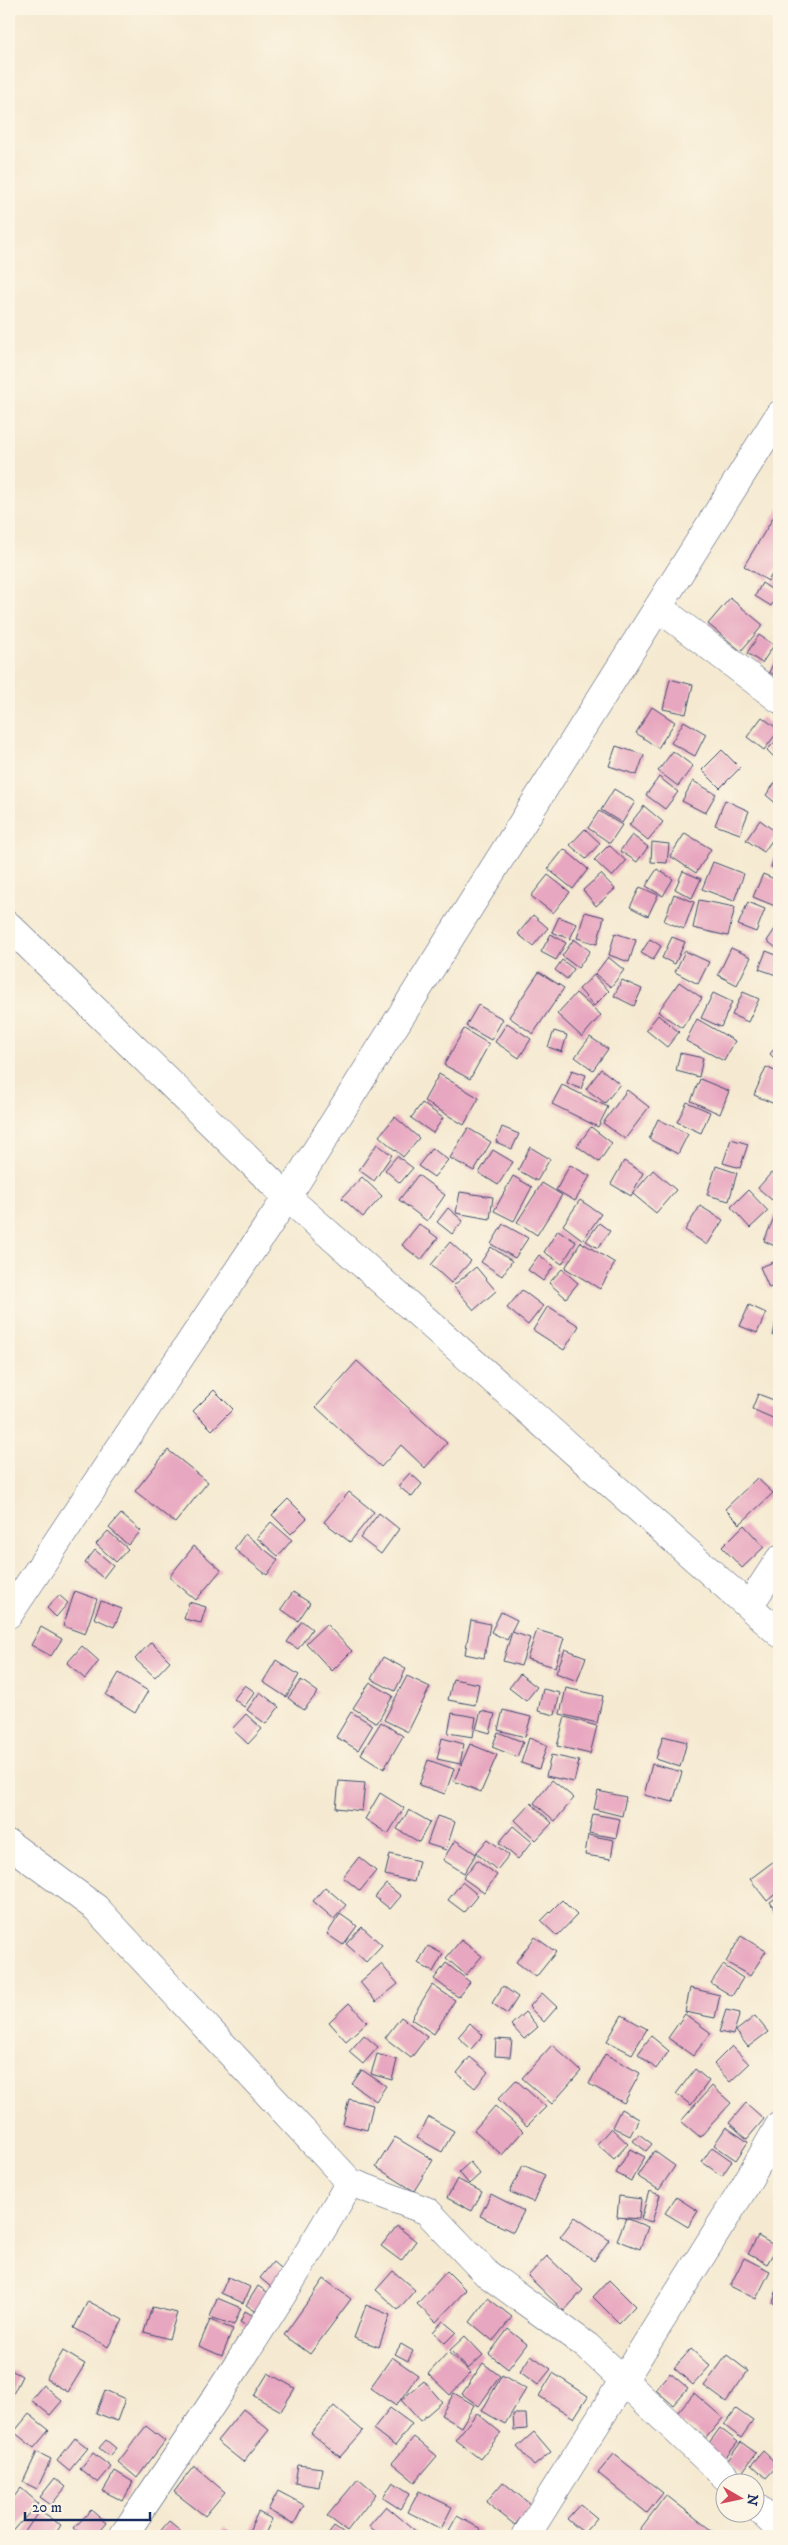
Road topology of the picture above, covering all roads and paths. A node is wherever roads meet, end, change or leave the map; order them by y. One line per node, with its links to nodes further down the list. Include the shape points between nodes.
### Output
1 (779, 416): 2 (street)
2 (658, 608): 3 (street); 5 (street)
3 (779, 699)
4 (9, 926): 5 (street)
5 (287, 1197): 7 (street); 8 (street)
6 (779, 1560): 7 (street)
7 (749, 1606): 9 (street)
8 (9, 1614)
9 (779, 1633)
10 (9, 1844): 12 (street, via 96,1908)
11 (779, 2126): 13 (street)
12 (350, 2182): 13 (street, via 427,2211 486,2273 587,2346); 17 (street, via 229,2380)
13 (623, 2380): 14 (street); 18 (street)
14 (720, 2472)
15 (766, 2516): 16 (street)
16 (779, 2529)
17 (123, 2536)
18 (526, 2536)

